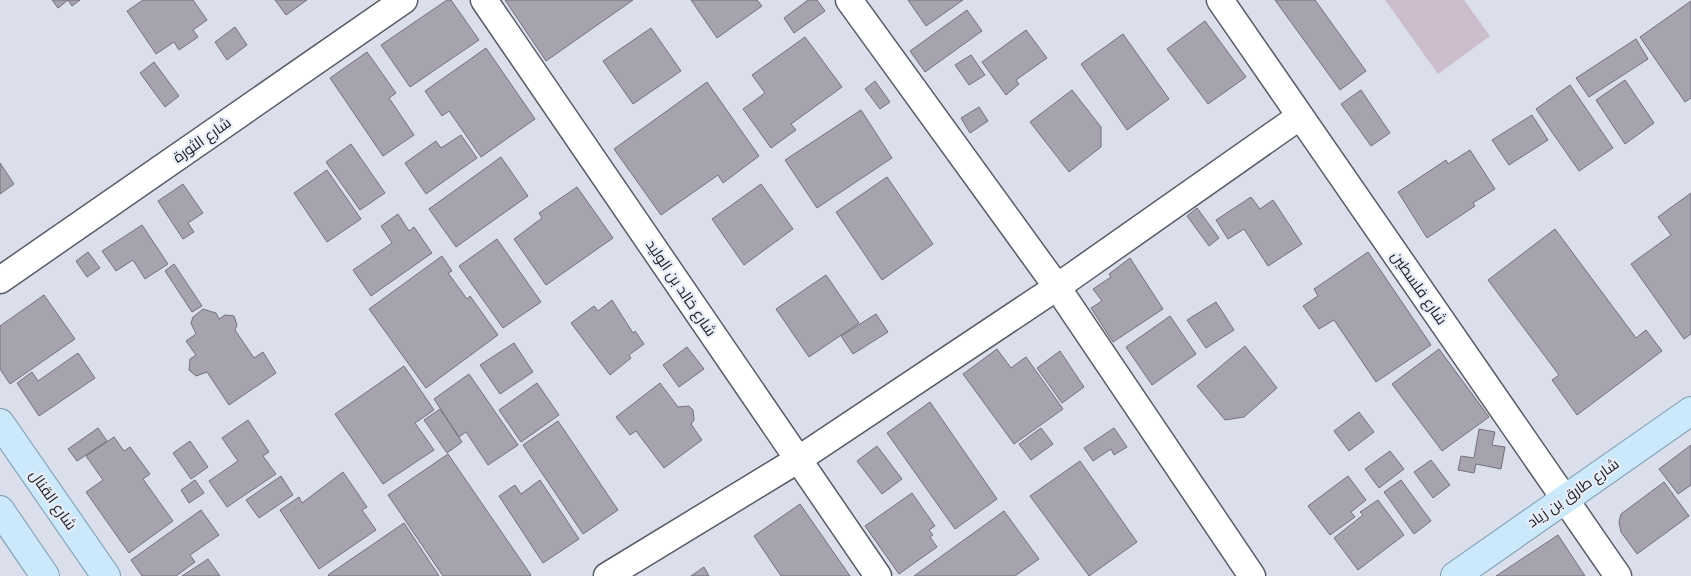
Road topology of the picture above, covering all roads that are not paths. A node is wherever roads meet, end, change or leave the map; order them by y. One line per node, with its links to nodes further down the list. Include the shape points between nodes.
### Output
1 (404, 0): 6 (street, شارع الثورة)
2 (484, 0): 10 (street, شارع خالد بن الوليد)
3 (849, 0): 7 (street)
4 (1220, 0): 5 (street, شارع فلسطين)
5 (1299, 117): 7 (street); 11 (street, شارع فلسطين)
6 (0, 280)
7 (1057, 287): 10 (street); 17 (street)
8 (1691, 411): 11 (main road, شارع طارق بن زياد)
9 (0, 423): 14 (main road, شارع القنال)
10 (799, 460): 15 (street); 16 (street, شارع خالد بن الوليد)
11 (1565, 499): 18 (main road, شارع طارق بن زياد); 19 (street, شارع فلسطين)
12 (0, 510): 13 (main road)
13 (46, 576)
14 (106, 576)
15 (607, 576)
16 (878, 576)
17 (1252, 576)
18 (1455, 576)
19 (1618, 576)

